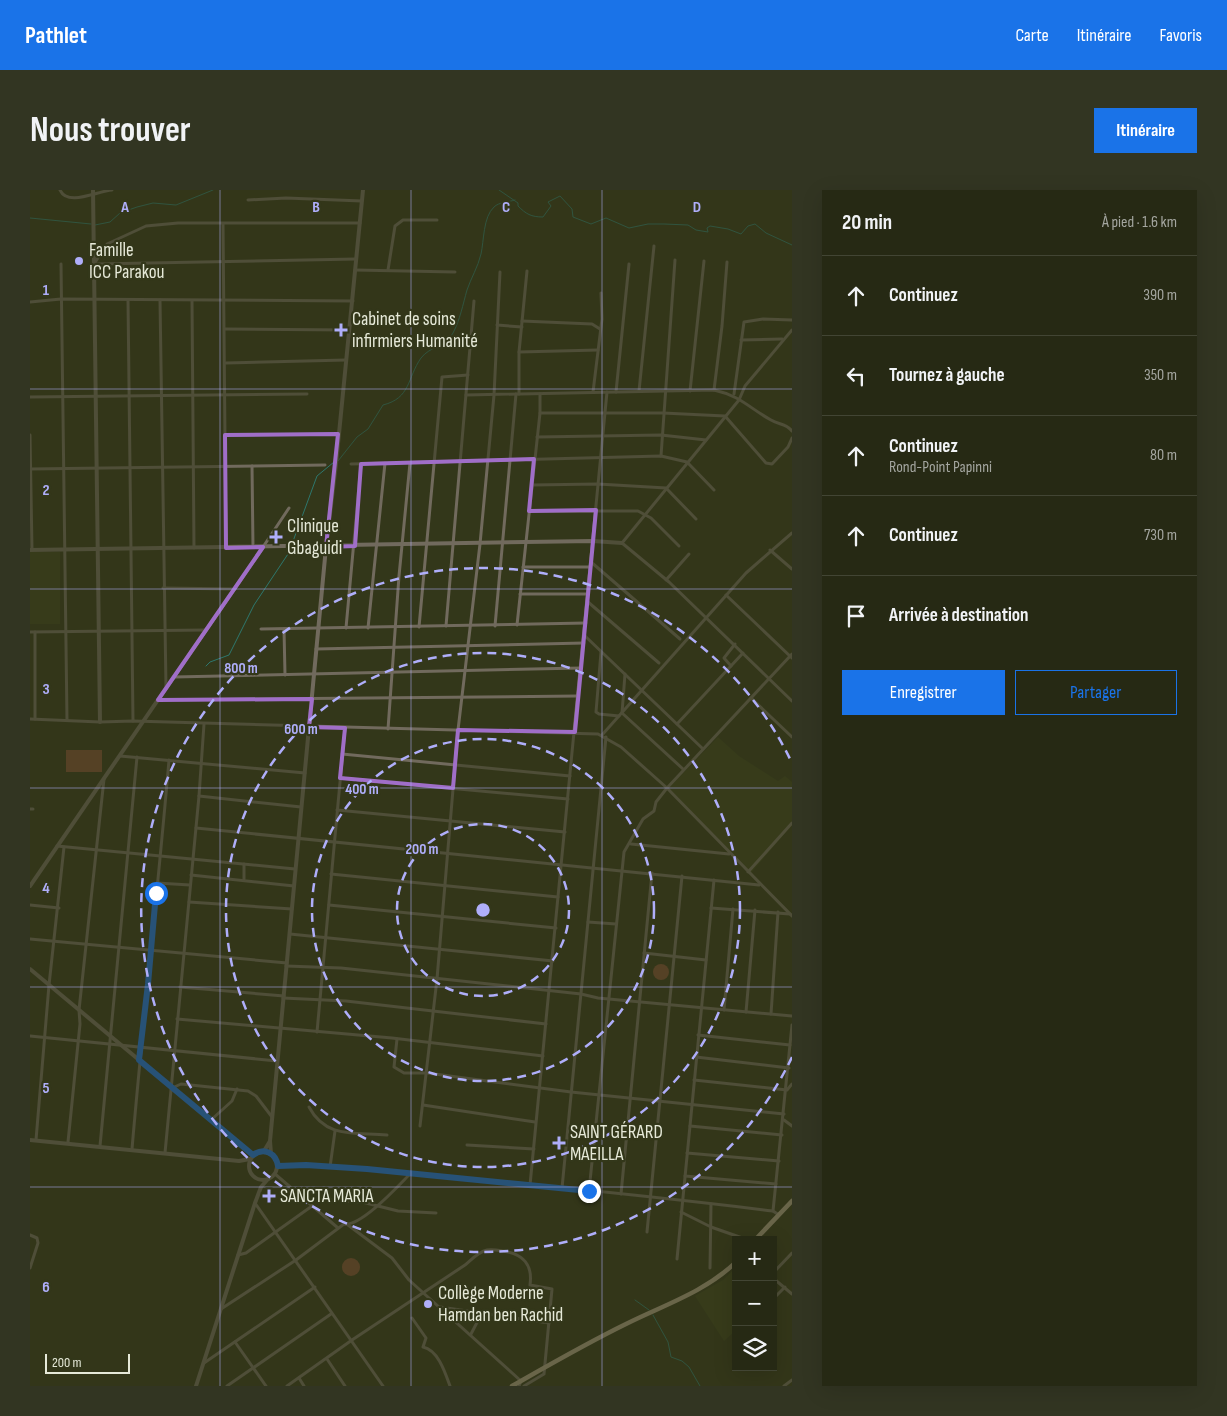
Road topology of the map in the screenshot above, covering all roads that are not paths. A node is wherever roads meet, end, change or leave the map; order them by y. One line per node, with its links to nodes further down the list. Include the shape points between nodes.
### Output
1 (60, 190): 4 (street, via 66,196 81,198)
2 (112, 190): 4 (street)
3 (363, 190): 6 (street)
4 (93, 192): 17 (street)
5 (248, 200): 6 (street)
6 (362, 201): 8 (street)
7 (438, 220): 20 (street, via 403,220 394,226)
8 (360, 223): 9 (street); 11 (street)
9 (223, 224): 13 (street); 17 (street, via 146,226 107,244)
10 (654, 246): 50 (street)
11 (356, 260): 13 (street); 19 (street)
12 (675, 260): 51 (street)
13 (224, 261): 17 (street); 31 (street)
14 (704, 261): 52 (street)
15 (727, 262): 49 (street)
16 (61, 264): 25 (street)
17 (94, 264): 29 (street)
18 (629, 264): 55 (street)
19 (355, 270): 20 (street); 28 (street)
20 (388, 270): 22 (street)
21 (527, 271): 35 (street)
22 (455, 272)
23 (500, 272): 36 (street)
24 (601, 294): 40 (street)
25 (61, 300): 29 (street); 33 (street); 67 (street)
26 (128, 300): 27 (street); 29 (street); 63 (street)
27 (160, 300): 30 (street); 64 (street)
28 (353, 300): 31 (street); 39 (street)
29 (94, 301): 68 (street)
30 (192, 301): 31 (street); 65 (street)
31 (224, 301): 38 (street)
32 (474, 301): 48 (street)
33 (30, 302)
34 (792, 320): 42 (street, via 746,321)
35 (522, 321): 37 (street); 40 (street, via 592,324)
36 (497, 325): 37 (street); 62 (street)
37 (522, 326): 45 (street)
38 (226, 329): 39 (street); 47 (street)
39 (349, 330): 46 (street)
40 (600, 330): 44 (street)
41 (792, 330): 43 (street)
42 (741, 340): 43 (street); 59 (street)
43 (783, 340): 69 (street, via 745,386)
44 (598, 350): 45 (street); 53 (street)
45 (519, 352): 57 (street)
46 (346, 360): 47 (street); 75 (street)
47 (226, 362): 60 (street)
48 (468, 375): 61 (street); 89 (street, via 442,377)
49 (714, 390): 52 (street); 59 (street)
50 (639, 391): 51 (street); 55 (street)
51 (664, 391): 52 (street); 72 (street)
52 (690, 391)
53 (594, 392): 54 (street); 58 (street)
54 (607, 392): 55 (street); 70 (street)
55 (616, 392)
56 (307, 394): 60 (street)
57 (517, 394): 58 (street); 62 (street); 86 (street)
58 (540, 394): 71 (street)
59 (734, 394): 69 (street)
60 (225, 395): 65 (street); 77 (street)
61 (466, 395): 62 (street); 88 (street)
62 (494, 395): 85 (street)
63 (128, 396): 64 (street); 68 (street); 99 (street)
64 (160, 396): 65 (street); 100 (street)
65 (193, 396): 96 (street)
66 (30, 397): 67 (street)
67 (63, 397): 68 (street); 101 (street)
68 (96, 397): 102 (street)
69 (739, 400): 73 (street); 74 (street)
70 (605, 412): 71 (street); 72 (street); 80 (street)
71 (540, 413): 79 (street)
72 (663, 413): 73 (street); 78 (street)
73 (725, 416): 81 (street, via 766,463 772,464 777,460); 82 (street)
74 (792, 431)
75 (338, 434): 77 (street); 126 (street)
76 (30, 435): 103 (street)
77 (225, 435): 97 (street)
78 (661, 435): 80 (street); 82 (street); 83 (street)
79 (537, 436): 80 (street); 87 (street)
80 (603, 436): 84 (street)
81 (792, 438)
82 (706, 440): 90 (street)
83 (661, 456): 84 (street); 90 (street)
84 (601, 458): 87 (street); 104 (street)
85 (488, 459): 86 (street); 88 (street); 119 (street)
86 (511, 459): 87 (street); 115 (street)
87 (534, 459): 105 (street)
88 (460, 460): 89 (street); 118 (street)
89 (435, 461): 91 (street); 121 (street)
90 (687, 462): 106 (street); 107 (street)
91 (410, 463): 95 (street); 120 (street)
92 (324, 464): 98 (street)
93 (351, 464): 94 (street)
94 (361, 464): 95 (street); 122 (street)
95 (385, 464): 123 (street)
96 (194, 466): 97 (street); 100 (street); 127 (street)
97 (225, 466): 98 (street); 128 (street)
98 (252, 466): 129 (street)
99 (129, 467): 100 (street); 102 (street); 131 (street)
100 (161, 467): 132 (street)
101 (64, 468): 102 (street); 103 (street); 134 (street)
102 (97, 468): 130 (street)
103 (31, 469): 133 (street)
104 (598, 484): 105 (street); 106 (street); 109 (street)
105 (532, 485): 110 (street)
106 (666, 488): 111 (street); 112 (street)
107 (714, 490)
108 (289, 508): 125 (street)
109 (596, 510): 110 (street); 111 (street, via 638,510); 114 (street)
110 (529, 511): 116 (street)
111 (644, 515): 117 (street); 124 (street)
112 (696, 519)
113 (792, 533): 135 (street)
114 (593, 541): 116 (street); 117 (street); 137 (street)
115 (502, 543): 116 (street); 119 (street); 153 (street)
116 (525, 543): 138 (street)
117 (622, 543): 141 (street)
118 (453, 544): 119 (street); 121 (street); 151 (street)
119 (480, 544): 152 (street)
120 (402, 545): 121 (street); 123 (street); 154 (street)
121 (426, 545): 155 (street)
122 (355, 546): 123 (street); 126 (street); 157 (street)
123 (377, 546): 158 (street)
124 (679, 546)
125 (263, 547): 126 (street); 129 (street); 143 (street)
126 (326, 547): 156 (street)
127 (194, 548): 128 (street); 132 (street)
128 (226, 548): 129 (street)
129 (253, 548)
130 (98, 549): 131 (street); 134 (street); 163 (street)
131 (130, 549): 132 (street); 164 (street)
132 (162, 549): 142 (street)
133 (31, 550): 134 (street)
134 (64, 550): 167 (street)
135 (770, 550): 140 (street); 146 (street)
136 (689, 554): 141 (street)
137 (591, 562): 139 (street); 169 (street)
138 (523, 567): 139 (street); 144 (street)
139 (590, 567): 145 (street)
140 (792, 569)
141 (666, 580): 148 (street)
142 (163, 588): 143 (street); 161 (street)
143 (234, 589): 162 (street)
144 (520, 594): 145 (street); 150 (street)
145 (588, 594): 147 (street)
146 (726, 596): 148 (street); 177 (street)
147 (587, 602): 149 (street); 178 (street)
148 (705, 618): 171 (street); 189 (street)
149 (586, 623): 150 (street); 168 (street)
150 (517, 625): 153 (street)
151 (446, 626): 152 (street); 155 (street)
152 (469, 626): 153 (street); 172 (street)
153 (495, 626)
154 (395, 627): 155 (street); 158 (street); 173 (street)
155 (419, 627)
156 (318, 628): 157 (street); 160 (street); 174 (street)
157 (346, 628): 158 (street)
158 (368, 628)
159 (261, 629): 160 (street)
160 (284, 629): 184 (street)
161 (164, 630): 162 (street); 164 (street); 188 (street)
162 (206, 630): 186 (street)
163 (99, 631): 164 (street); 167 (street); 202 (street)
164 (132, 631): 201 (street)
165 (30, 632): 166 (street)
166 (35, 632): 167 (street); 199 (street)
167 (66, 632): 200 (street)
168 (585, 636): 170 (street); 175 (street)
169 (680, 639)
170 (584, 643): 172 (street); 180 (street)
171 (734, 644): 176 (street); 179 (street, via 724,658)
172 (468, 646): 173 (street); 181 (street)
173 (394, 648): 174 (street); 182 (street)
174 (316, 649): 185 (street)
175 (601, 652): 183 (street); 197 (street, via 596,712)
176 (743, 653): 179 (street); 187 (street)
177 (791, 656): 187 (street)
178 (659, 662)
179 (732, 666): 205 (street)
180 (581, 668): 181 (street); 190 (street)
181 (465, 671): 182 (street); 192 (street)
182 (391, 673): 185 (street); 191 (street)
183 (625, 674): 189 (street); 197 (street)
184 (285, 675): 185 (street); 186 (street)
185 (314, 675): 194 (street)
186 (174, 677): 188 (street)
187 (769, 679): 193 (street); 196 (street)
188 (166, 688): 195 (street)
189 (641, 690): 197 (street); 205 (street)
190 (578, 696): 192 (street); 210 (street)
191 (390, 698): 192 (street); 194 (street); 208 (street)
192 (461, 698): 209 (street)
193 (751, 698): 212 (street); 213 (street)
194 (312, 699): 195 (street); 206 (street)
195 (158, 700): 203 (street)
196 (792, 701)
197 (620, 714): 211 (street); 220 (street)
198 (30, 719): 199 (street)
199 (35, 719): 200 (street)
200 (67, 720): 202 (street)
201 (133, 721): 202 (street); 203 (street)
202 (100, 722)
203 (143, 722): 204 (street); 215 (street)
204 (204, 724): 206 (street); 218 (street)
205 (677, 724): 213 (street)
206 (309, 727): 207 (street); 221 (street)
207 (344, 728): 208 (street); 214 (street)
208 (388, 728): 209 (street)
209 (458, 730): 210 (street); 219 (street)
210 (574, 732): 211 (street); 222 (street)
211 (604, 736): 226 (street); 248 (street)
212 (792, 737)
213 (702, 748): 220 (street)
214 (342, 754): 219 (street); 224 (street)
215 (120, 756): 216 (street); 223 (street)
216 (137, 757): 217 (street); 242 (street)
217 (169, 760): 218 (street); 244 (street)
218 (202, 763): 221 (street); 227 (street)
219 (454, 765): 222 (street); 225 (street)
220 (683, 770): 226 (street)
221 (305, 773): 229 (street)
222 (570, 776): 228 (street)
223 (104, 778): 238 (street); 240 (street)
224 (340, 778): 225 (street); 230 (street)
225 (453, 788): 228 (street); 231 (street)
226 (666, 788): 237 (street, via 654,811 643,819); 243 (street)
227 (199, 796): 229 (street); 233 (street)
228 (568, 799): 234 (street)
229 (301, 806): 235 (street)
230 (337, 810): 231 (street); 236 (street)
231 (449, 821): 234 (street); 241 (street)
232 (792, 823): 251 (street)
233 (196, 828): 235 (street); 245 (street)
234 (565, 832): 247 (street)
235 (298, 837): 236 (street); 249 (street)
236 (334, 841): 241 (street); 253 (street)
237 (631, 844): 243 (street); 250 (street, via 624,852)
238 (57, 846): 239 (street); 262 (street)
239 (64, 847): 240 (street); 268 (street)
240 (97, 850): 242 (street); 283 (street)
241 (446, 852): 247 (street); 260 (street)
242 (128, 853): 244 (street); 284 (street)
243 (729, 854): 251 (street)
244 (160, 856): 245 (street); 258 (street)
245 (193, 859): 246 (street); 254 (street)
246 (244, 864): 249 (street); 256 (street)
247 (562, 864): 248 (street); 264 (street)
248 (593, 867): 250 (street); 276 (street)
249 (296, 869): 263 (street)
250 (621, 870): 252 (street); 277 (street)
251 (748, 872): 261 (street)
252 (652, 873): 255 (street); 287 (street)
253 (331, 874): 260 (street); 266 (street)
254 (191, 875): 256 (street); 259 (street)
255 (682, 876): 257 (street); 289 (street)
256 (244, 879): 263 (street)
257 (714, 880): 261 (street); 269 (street)
258 (157, 883): 259 (street); 286 (street)
259 (190, 885): 265 (street)
260 (444, 885): 264 (street); 275 (street)
261 (759, 885): 274 (street)
262 (30, 886)
263 (294, 886): 270 (street)
264 (558, 897): 278 (street)
265 (189, 902): 270 (street); 288 (street)
266 (329, 904): 275 (street); 281 (street)
267 (30, 905): 268 (street)
268 (59, 908): 282 (street)
269 (711, 908): 271 (street); 291 (street)
270 (292, 909): 279 (street)
271 (733, 909): 272 (street); 308 (street)
272 (755, 910): 273 (street); 309 (street)
273 (778, 912): 274 (street); 310 (street)
274 (791, 915)
275 (441, 916): 278 (street); 285 (street)
276 (588, 922): 277 (street); 299 (street)
277 (616, 924): 301 (street)
278 (556, 928): 290 (street)
279 (290, 934): 281 (street); 292 (street)
280 (30, 938): 282 (street)
281 (326, 938): 285 (street); 293 (street)
282 (55, 940): 283 (street); 296 (street)
283 (87, 943): 284 (street); 307 (street)
284 (119, 947): 286 (street); 319 (street)
285 (438, 949): 290 (street); 295 (street)
286 (152, 951): 288 (street); 327 (street)
287 (644, 953): 289 (street); 303 (street)
288 (183, 954): 292 (street); 297 (street)
289 (674, 957): 291 (street); 304 (street)
290 (553, 960): 298 (street)
291 (706, 960): 305 (street)
292 (287, 965): 293 (street); 300 (street)
293 (323, 968): 295 (street); 302 (street)
294 (30, 969): 296 (street)
295 (437, 979): 298 (street); 306 (street)
296 (49, 985): 307 (street); 320 (street)
297 (180, 987): 300 (street); 312 (street)
298 (549, 991): 299 (street); 313 (street)
299 (581, 994): 301 (street); 341 (street)
300 (283, 997): 302 (street); 315 (street)
301 (609, 999): 303 (street); 342 (street)
302 (320, 1000): 306 (street); 316 (street)
303 (639, 1002): 304 (street); 343 (street)
304 (669, 1005): 305 (street); 344 (street)
305 (701, 1008): 308 (street); 317 (street)
306 (434, 1009): 313 (street); 323 (street)
307 (79, 1010): 319 (street); 322 (street)
308 (724, 1010): 309 (street)
309 (746, 1012): 310 (street)
310 (771, 1014): 311 (street)
311 (792, 1016)
312 (177, 1019): 315 (street); 328 (street)
313 (546, 1024): 329 (street)
314 (792, 1025): 325 (street)
315 (280, 1029): 316 (street); 332 (street)
316 (316, 1032): 321 (street)
317 (698, 1035): 325 (street); 330 (street)
318 (30, 1036): 320 (street)
319 (109, 1036): 324 (street); 326 (street)
320 (46, 1038): 322 (street); 360 (street)
321 (396, 1039): 323 (street); 334 (street, via 393,1059 396,1070)
322 (78, 1041): 324 (street); 362 (street)
323 (430, 1042): 329 (street); 334 (street)
324 (110, 1044): 326 (street); 364 (street)
325 (790, 1045): 333 (street)
326 (124, 1047): 327 (street); 331 (street)
327 (142, 1048): 328 (street); 331 (street)
328 (174, 1051): 332 (street); 337 (street)
329 (543, 1056): 338 (street)
330 (696, 1057): 333 (street); 335 (street)
331 (139, 1060): 337 (street); 365 (street)
332 (277, 1061): 349 (street)
333 (789, 1068): 340 (street)
334 (427, 1073): 338 (street); 346 (street)
335 (694, 1080): 340 (street); 345 (street)
336 (792, 1084): 340 (street)
337 (171, 1087): 339 (street, via 181,1084); 350 (street); 368 (street)
338 (540, 1088): 341 (street); 352 (street)
339 (237, 1089): 349 (street, via 256,1096); 350 (street, via 232,1101)
340 (787, 1090): 348 (street)
341 (571, 1092): 342 (street); 385 (street)
342 (599, 1096): 343 (street); 386 (street)
343 (629, 1098): 344 (street); 387 (street)
344 (660, 1101): 345 (street); 388 (street)
345 (692, 1104): 348 (street); 355 (street)
346 (423, 1105): 352 (street); 354 (street)
347 (309, 1107): 356 (street, via 318,1122)
348 (784, 1114): 351 (street)
349 (272, 1116): 361 (street)
350 (211, 1120): 371 (street)
351 (784, 1120): 353 (street); 358 (street)
352 (536, 1122): 366 (street)
353 (791, 1124)
354 (420, 1126)
355 (690, 1126): 358 (street); 369 (street)
356 (334, 1130): 357 (street); 376 (street)
357 (387, 1135)
358 (782, 1135): 373 (street)
359 (30, 1140): 360 (street)
360 (36, 1140): 362 (street)
361 (270, 1141): 367 (street); 370 (street)
362 (68, 1142): 364 (street)
363 (467, 1145): 366 (street)
364 (100, 1146): 365 (street)
365 (132, 1149): 368 (street)
366 (534, 1149): 382 (street)
367 (264, 1151): 370 (street); 371 (street)
368 (165, 1153): 372 (street)
369 (687, 1153): 373 (street); 379 (street)
370 (271, 1154): 374 (street)
371 (252, 1157): 372 (street); 375 (street)
372 (239, 1161): 375 (street)
373 (779, 1161): 383 (street)
374 (278, 1166): 376 (street); 377 (street)
375 (249, 1167): 380 (street)
376 (330, 1167): 378 (street)
377 (275, 1174): 381 (street); 389 (street)
378 (410, 1174): 382 (street); 394 (street)
379 (685, 1176): 383 (street); 390 (street)
380 (258, 1179): 381 (street); 384 (street)
381 (268, 1179): 384 (street)
382 (530, 1184): 385 (street)
383 (776, 1184): 396 (street)
384 (261, 1187): 392 (street)
385 (562, 1188): 386 (street)
386 (589, 1191): 387 (street)
387 (620, 1194): 388 (street)
388 (650, 1197): 390 (street); 404 (street)
389 (303, 1198): 394 (street); 395 (street)
390 (682, 1200): 393 (street); 397 (street)
391 (792, 1202): 399 (main road)
392 (255, 1203): 403 (street); 409 (street)
393 (711, 1204): 396 (street); 401 (street)
394 (377, 1205): 398 (street, via 398,1211); 400 (street)
395 (312, 1206): 402 (street); 403 (street)
396 (773, 1211): 399 (street)
397 (681, 1212): 401 (street); 410 (street)
398 (436, 1213)
399 (780, 1215): 407 (main road)
400 (348, 1225): 402 (street); 419 (street, via 392,1258)
401 (711, 1227): 406 (street); 414 (street)
402 (338, 1228): 411 (street)
403 (275, 1232): 409 (street, via 246,1253); 411 (street)
404 (647, 1232)
405 (30, 1235): 413 (street, via 37,1238 38,1243)
406 (737, 1236)
407 (759, 1236)
408 (792, 1253): 415 (street)
409 (238, 1255): 423 (street)
410 (677, 1259)
411 (296, 1260): 417 (street); 423 (street)
412 (732, 1266): 434 (main road, via 694,1292 625,1324)
413 (30, 1268)
414 (710, 1268)
415 (777, 1269)
416 (777, 1281): 418 (street)
417 (315, 1287): 425 (street); 430 (street)
418 (785, 1287): 420 (street); 421 (street)
419 (423, 1293): 422 (street); 427 (street, via 486,1250 513,1253 529,1265 530,1285 552,1288); 429 (street)
420 (792, 1294)
421 (777, 1296)
422 (440, 1307): 424 (street); 428 (street)
423 (221, 1309): 432 (street)
424 (482, 1313): 427 (street); 428 (street)
425 (332, 1314): 429 (street); 433 (street)
426 (412, 1318): 445 (street, via 426,1338 423,1347 432,1350)
427 (549, 1323): 434 (street)
428 (471, 1334): 437 (street)
429 (352, 1340): 431 (street); 444 (street)
430 (235, 1342): 432 (street); 433 (street)
431 (327, 1359): 435 (street); 443 (street)
432 (203, 1364): 438 (street)
433 (253, 1368): 439 (street); 440 (street)
434 (546, 1368): 437 (main road); 447 (street, via 544,1374)
435 (299, 1378): 441 (street); 442 (street)
436 (792, 1380): 448 (street)
437 (520, 1383): 446 (main road)
438 (196, 1386)
439 (227, 1386)
440 (266, 1386)
441 (287, 1386)
442 (304, 1386)
443 (345, 1386)
444 (384, 1386)
445 (450, 1386)
446 (512, 1386)
447 (524, 1386)
448 (784, 1386)

